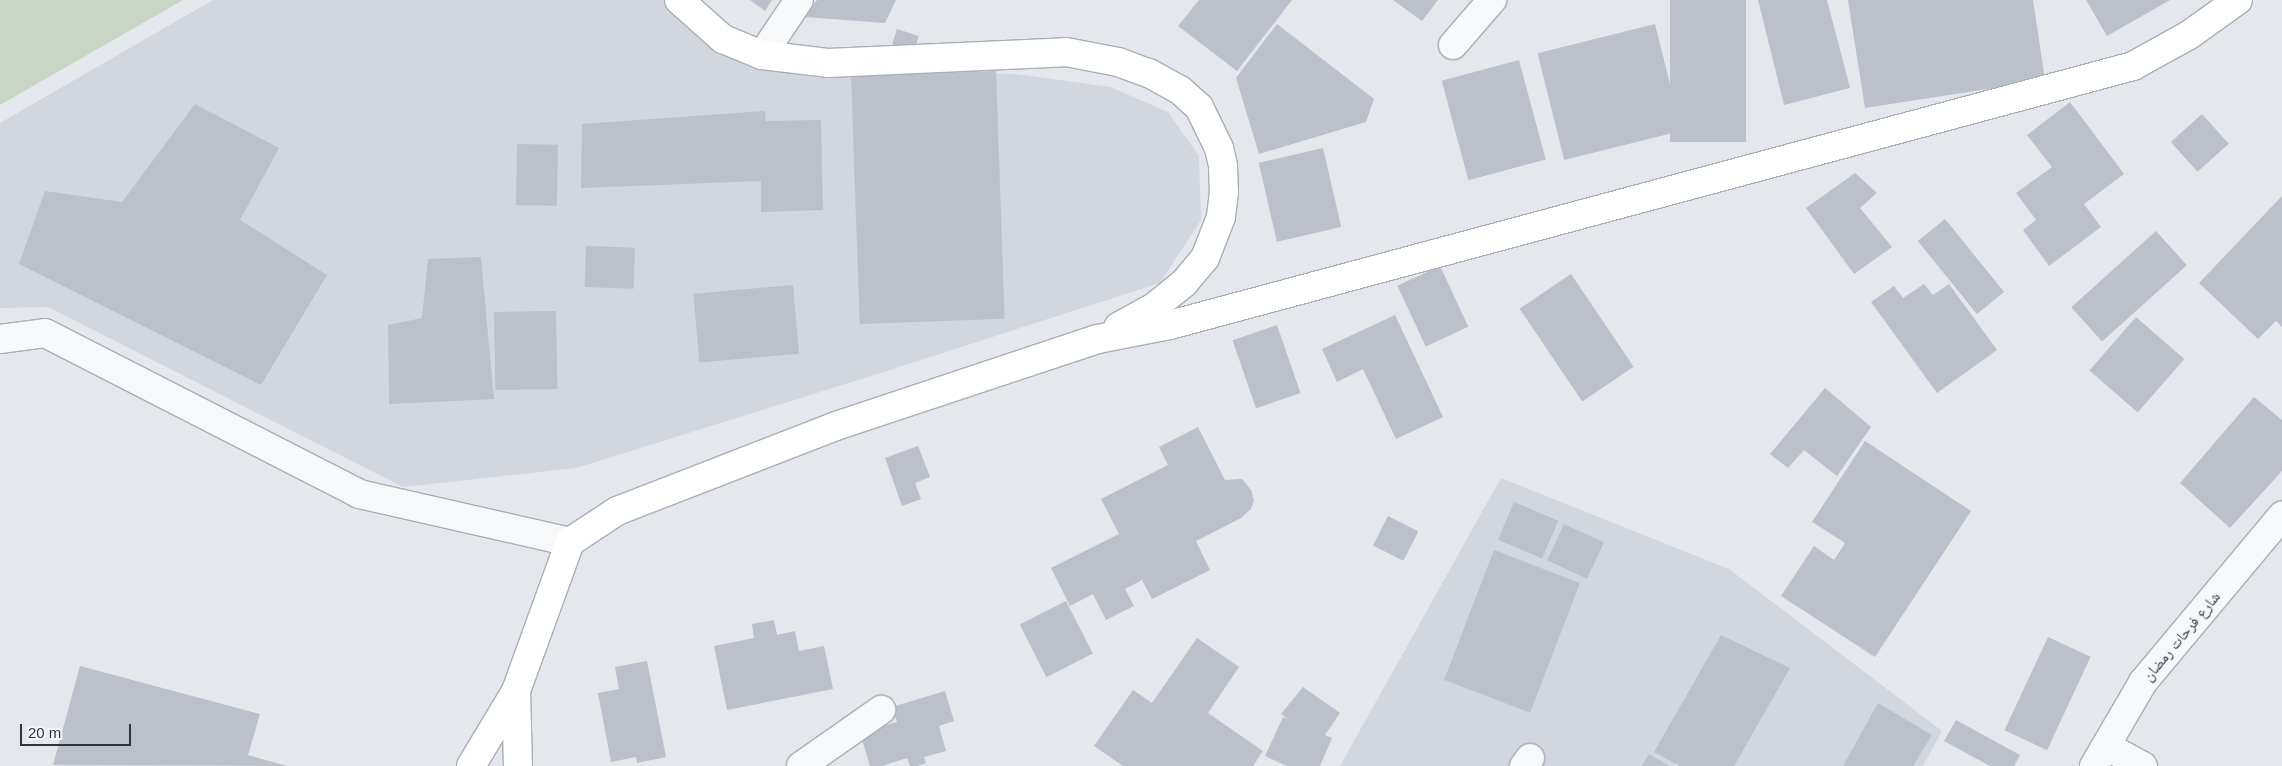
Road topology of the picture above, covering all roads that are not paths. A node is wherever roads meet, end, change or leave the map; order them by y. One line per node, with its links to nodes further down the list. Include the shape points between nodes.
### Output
1 (679, 0): 6 (main road, via 723,39)
2 (799, 0): 6 (street)
3 (1492, 0): 5 (street)
4 (2238, 0): 8 (main road, via 2189,36 2134,66 1198,317)
5 (1453, 45)
6 (762, 55): 8 (main road, via 828,63 1066,52 1118,62 1180,90 1199,107 1219,148 1224,192 1215,236 1205,258 1184,283 1156,306)
7 (0, 339): 10 (street, via 45,333 359,494)
8 (1098, 339): 10 (main road, via 827,430 617,511)
9 (2282, 516): 13 (street, شارع فرحات رمضان, via 2143,682)
10 (570, 542): 11 (main road)
11 (516, 691): 14 (main road); 15 (main road)
12 (881, 710): 16 (street)
13 (2100, 756): 17 (street)
14 (471, 766)
15 (518, 766)
16 (801, 766)
17 (2143, 766)

